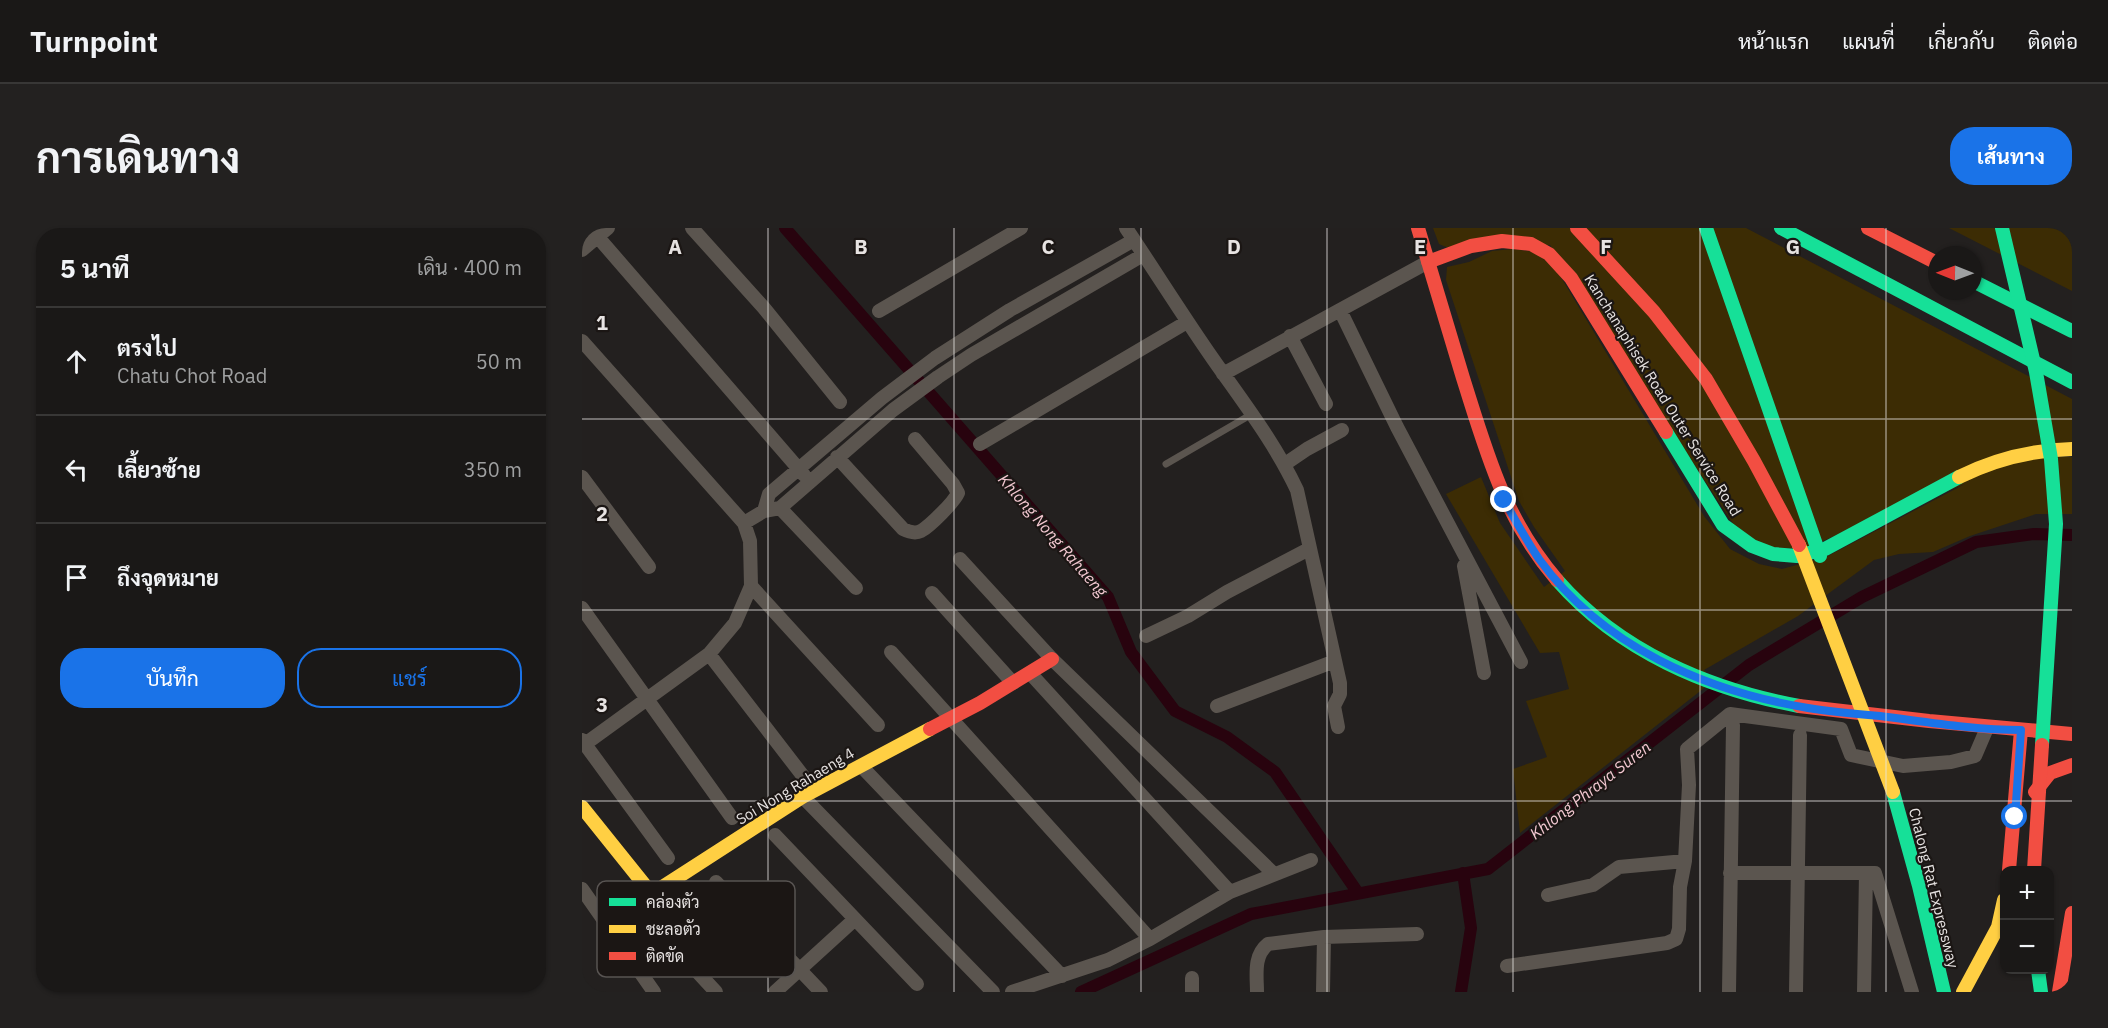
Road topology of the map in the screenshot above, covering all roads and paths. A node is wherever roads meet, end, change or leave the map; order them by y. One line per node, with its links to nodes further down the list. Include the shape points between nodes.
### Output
1 (692, 228): 28 (street, via 764,308)
2 (1021, 228): 17 (street)
3 (1126, 228): 11 (street)
4 (1418, 228): 15 (main road)
5 (1577, 228): 78 (main road, bridge, via 1654,312 1706,379 1754,461 1796,537)
6 (1706, 228): 49 (main road, bridge)
7 (1781, 228): 26 (main road)
8 (1868, 228): 14 (main road)
9 (2002, 228): 88 (main road, bridge, via 2036,372 2051,459 2056,524)
10 (599, 231): 12 (street); 39 (street)
11 (1134, 240): 13 (street); 23 (street)
12 (582, 250)
13 (1143, 255): 19 (street); 24 (street)
14 (1928, 258)
15 (1428, 262): 18 (street); 35 (main road, Kanchanaphisek Road Outer Service Road, via 1474,244 1506,240 1545,250 1571,278 1723,525 1754,548 1792,555 1812,554 1983,465 2034,450); 70 (main road, via 1504,500 1540,560 1582,606 1626,641 1685,674 1754,696 1808,708)
16 (1982, 286): 20 (main road)
17 (879, 311)
18 (1337, 312): 21 (street); 47 (street, via 1391,430)
19 (1187, 322): 25 (street); 34 (street)
20 (2072, 332)
21 (1290, 336): 25 (street); 29 (street)
22 (582, 341): 44 (street)
23 (960, 342): 24 (street); 27 (street)
24 (971, 355): 30 (street)
25 (1223, 374): 31 (street)
26 (2072, 382)
27 (882, 398): 30 (street); 39 (street)
28 (840, 402)
29 (1326, 404)
30 (893, 410): 36 (street)
31 (1252, 414): 37 (lane); 38 (street)
32 (1342, 430): 38 (street)
33 (915, 439): 36 (street, via 958,493 955,501 921,531 903,529)
34 (980, 444)
35 (2072, 449)
36 (837, 458): 41 (street)
37 (1166, 464)
38 (1285, 464): 45 (street, via 1297,490)
39 (798, 468): 41 (street); 43 (street, via 769,494)
40 (582, 477): 48 (street)
41 (810, 481): 42 (street)
42 (780, 508): 43 (street); 51 (street)
43 (765, 511): 44 (street)
44 (744, 523): 50 (street, via 750,541)
45 (1309, 549): 54 (street); 59 (street)
46 (960, 559): 58 (street)
47 (1467, 565): 60 (street); 62 (street)
48 (649, 567)
49 (1824, 567)
50 (751, 586): 57 (street, via 735,622); 67 (street)
51 (856, 588)
52 (932, 593): 63 (street)
53 (582, 608): 64 (street)
54 (1146, 636)
55 (1850, 641): 78 (main road, bridge)
56 (891, 652): 66 (street)
57 (709, 654): 64 (street); 77 (street)
58 (1052, 659): 61 (main road, Soi Nong Rahaeng 4); 92 (street)
59 (1335, 661): 65 (street); 69 (street, via 1340,683 1334,706)
60 (1521, 662)
61 (1030, 673): 63 (main road, Soi Nong Rahaeng 4); 96 (street)
62 (1484, 673)
63 (1013, 683): 66 (main road, Soi Nong Rahaeng 4)
64 (648, 699): 74 (street); 82 (street)
65 (1217, 705)
66 (950, 718): 76 (main road, Soi Nong Rahaeng 4); 104 (street)
67 (878, 725)
68 (1733, 725): 89 (street)
69 (1338, 727)
70 (1983, 728): 71 (main road); 86 (street, via 1975,756 1903,765 1851,755 1841,729 1730,714 1687,749)
71 (2021, 730): 72 (main road); 81 (main road)
72 (2072, 734)
73 (1800, 735): 90 (street)
74 (585, 749): 84 (street)
75 (2072, 765): 81 (main road, via 2050,773)
76 (861, 766): 79 (main road, Soi Nong Rahaeng 4); 110 (street)
77 (803, 776)
78 (1893, 792): 127 (main road, Chalong Rat Expressway)
79 (803, 797): 94 (main road, Soi Nong Rahaeng 4); 119 (street)
80 (582, 807): 93 (main road, Soi Nong Rahaeng 4)
81 (2015, 817): 87 (main road)
82 (732, 818)
83 (775, 835): 101 (street)
84 (668, 858)
85 (1311, 860): 92 (street)
86 (1685, 861): 97 (street, via 1619,867 1593,885); 106 (street, via 1676,939)
87 (2009, 866)
88 (2034, 866)
89 (1730, 873): 90 (street); 123 (street)
90 (1797, 873): 91 (street); 124 (street)
91 (1866, 873): 125 (street); 126 (street, via 1875,873)
92 (1274, 874): 96 (street)
93 (641, 881)
94 (672, 881)
95 (582, 889): 98 (street)
96 (1230, 892): 104 (street)
97 (1548, 895)
98 (597, 910)
99 (2072, 913): 130 (main road)
100 (2000, 918): 128 (main road)
101 (855, 919): 107 (street); 114 (street)
102 (1417, 934): 103 (street)
103 (1324, 937): 121 (street, via 1268,944 1260,950); 122 (street)
104 (1150, 939): 110 (street, via 1108,960)
105 (795, 965): 107 (street)
106 (1508, 966)
107 (800, 970): 108 (street); 118 (street)
108 (795, 974)
109 (2039, 974): 129 (main road)
110 (1062, 976): 120 (street)
111 (644, 977): 115 (street)
112 (702, 977): 116 (street)
113 (792, 977): 117 (street)
114 (917, 984)
115 (654, 992)
116 (716, 992)
117 (775, 992)
118 (820, 992)
119 (993, 992)
120 (1012, 992)
121 (1257, 992)
122 (1323, 992)
123 (1729, 992)
124 (1796, 992)
125 (1864, 992)
126 (1912, 992)
127 (1944, 992)
128 (1963, 992)
129 (2041, 992)
130 (2059, 992)

